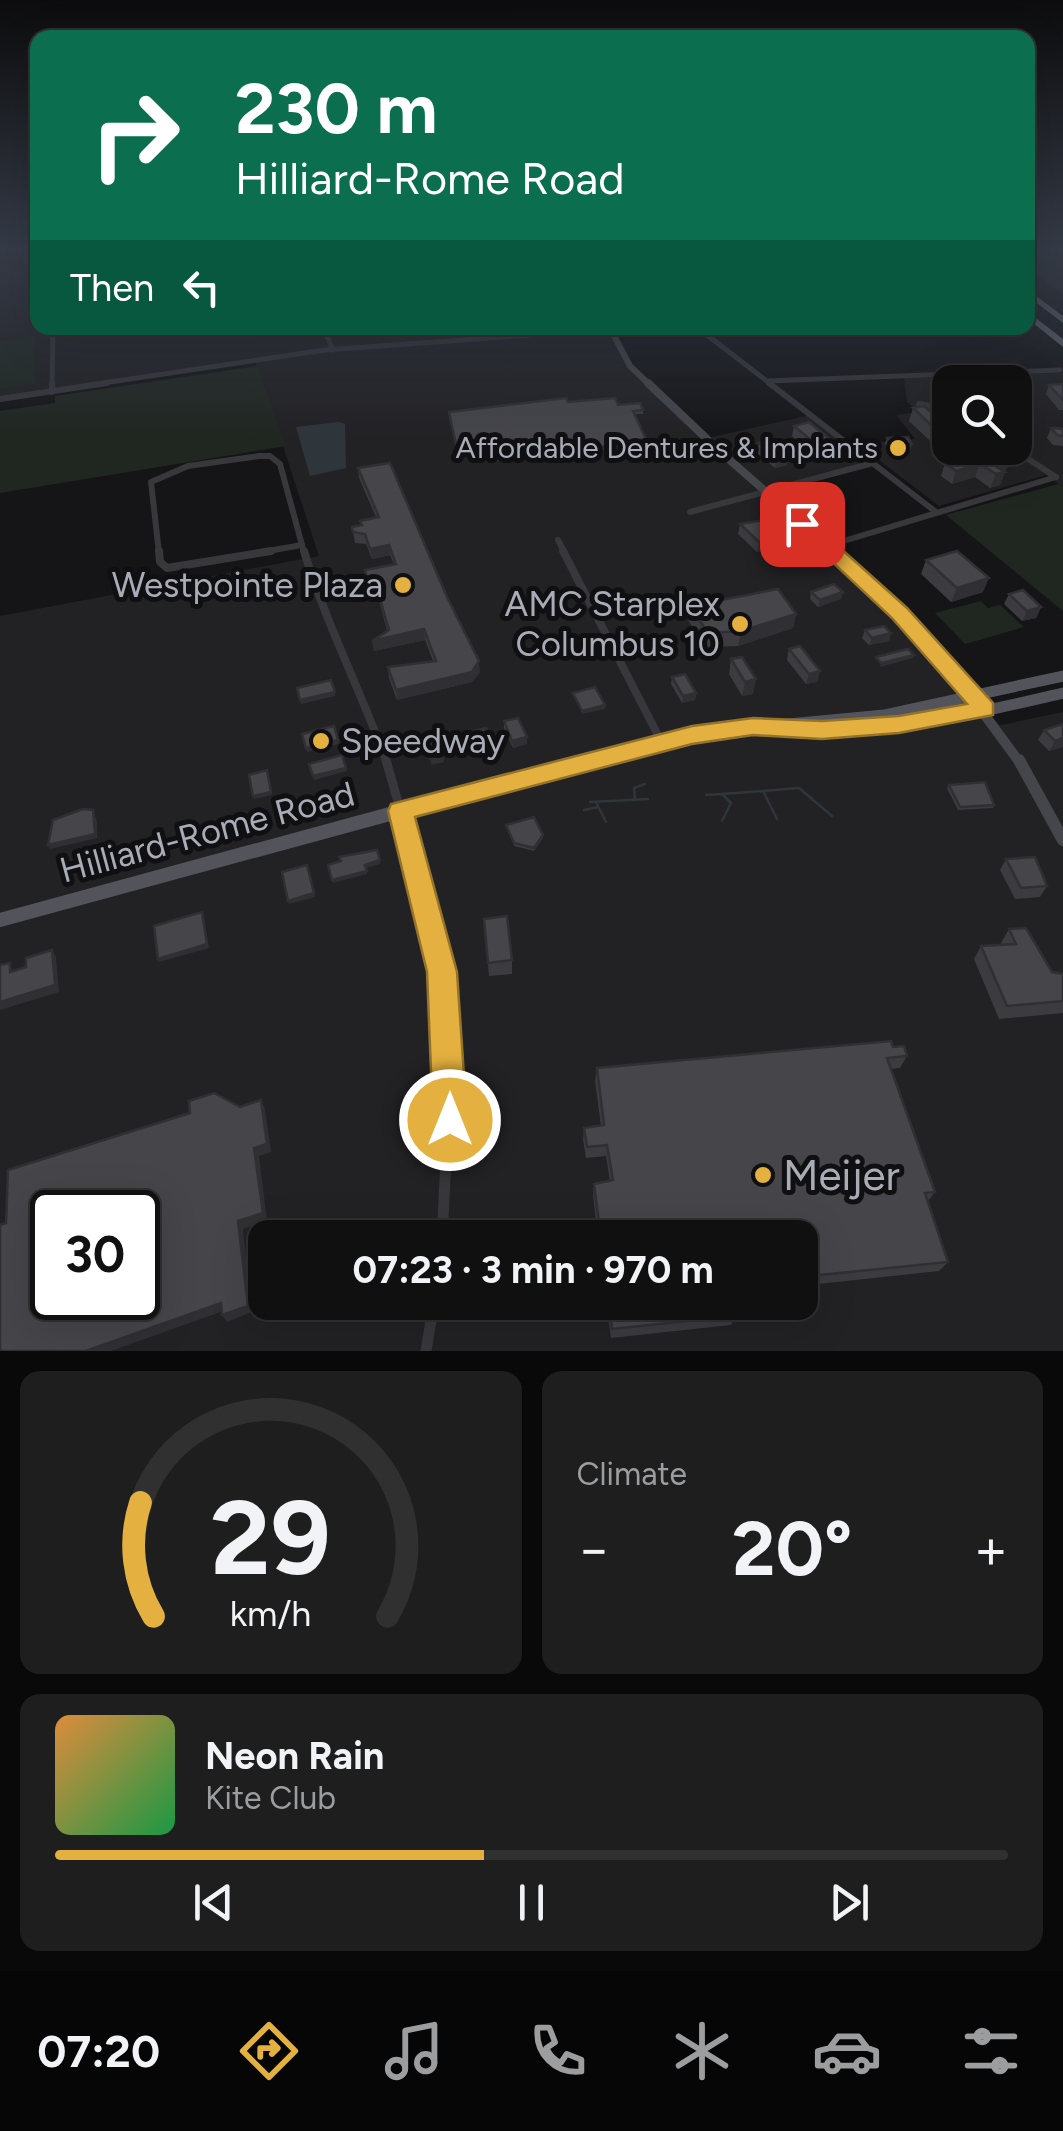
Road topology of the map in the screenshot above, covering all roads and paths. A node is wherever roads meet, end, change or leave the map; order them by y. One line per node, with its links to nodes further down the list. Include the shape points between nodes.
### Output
1 (1035, 319): 7 (highway)
2 (53, 335): 11 (street)
3 (326, 335): 8 (street)
4 (522, 335): 8 (street)
5 (614, 335): 15 (main road, via 630,366)
6 (707, 335): 10 (street)
7 (1063, 342)
8 (333, 350): 11 (street)
9 (1060, 370): 10 (street)
10 (767, 381): 18 (street)
11 (52, 392): 12 (street)
12 (0, 399)
13 (919, 404): 14 (street)
14 (932, 406)
15 (707, 438): 16 (street)
16 (716, 448): 19 (main road)
17 (1032, 461): 21 (street, via 1056,476)
18 (872, 463): 19 (street); 21 (street)
19 (766, 491): 20 (street); 24 (main road)
20 (690, 512)
21 (936, 512): 24 (street)
22 (558, 540): 30 (street)
23 (305, 545): 23 (street, via 280,464 270,456 169,471 150,482 160,562 168,568); 31 (street)
24 (827, 546): 27 (main road, via 900,613)
25 (1063, 676): 27 (main road, Hilliard-Rome Road)
26 (1063, 692): 28 (main road, Hilliard-Rome Road)
27 (974, 697): 28 (main road); 29 (main road, Hilliard-Rome Road)
28 (985, 709): 29 (main road, Hilliard-Rome Road, via 863,728); 32 (main road)
29 (781, 725): 30 (main road, Hilliard-Rome Road)
30 (661, 741): 31 (main road, Hilliard-Rome Road)
31 (400, 811): 33 (main road, Hilliard-Rome Road); 34 (street, via 428,907 446,1005 450,1120)
32 (1063, 840)
33 (0, 920)
34 (443, 1220)
35 (431, 1320): 36 (street)
36 (426, 1351)

